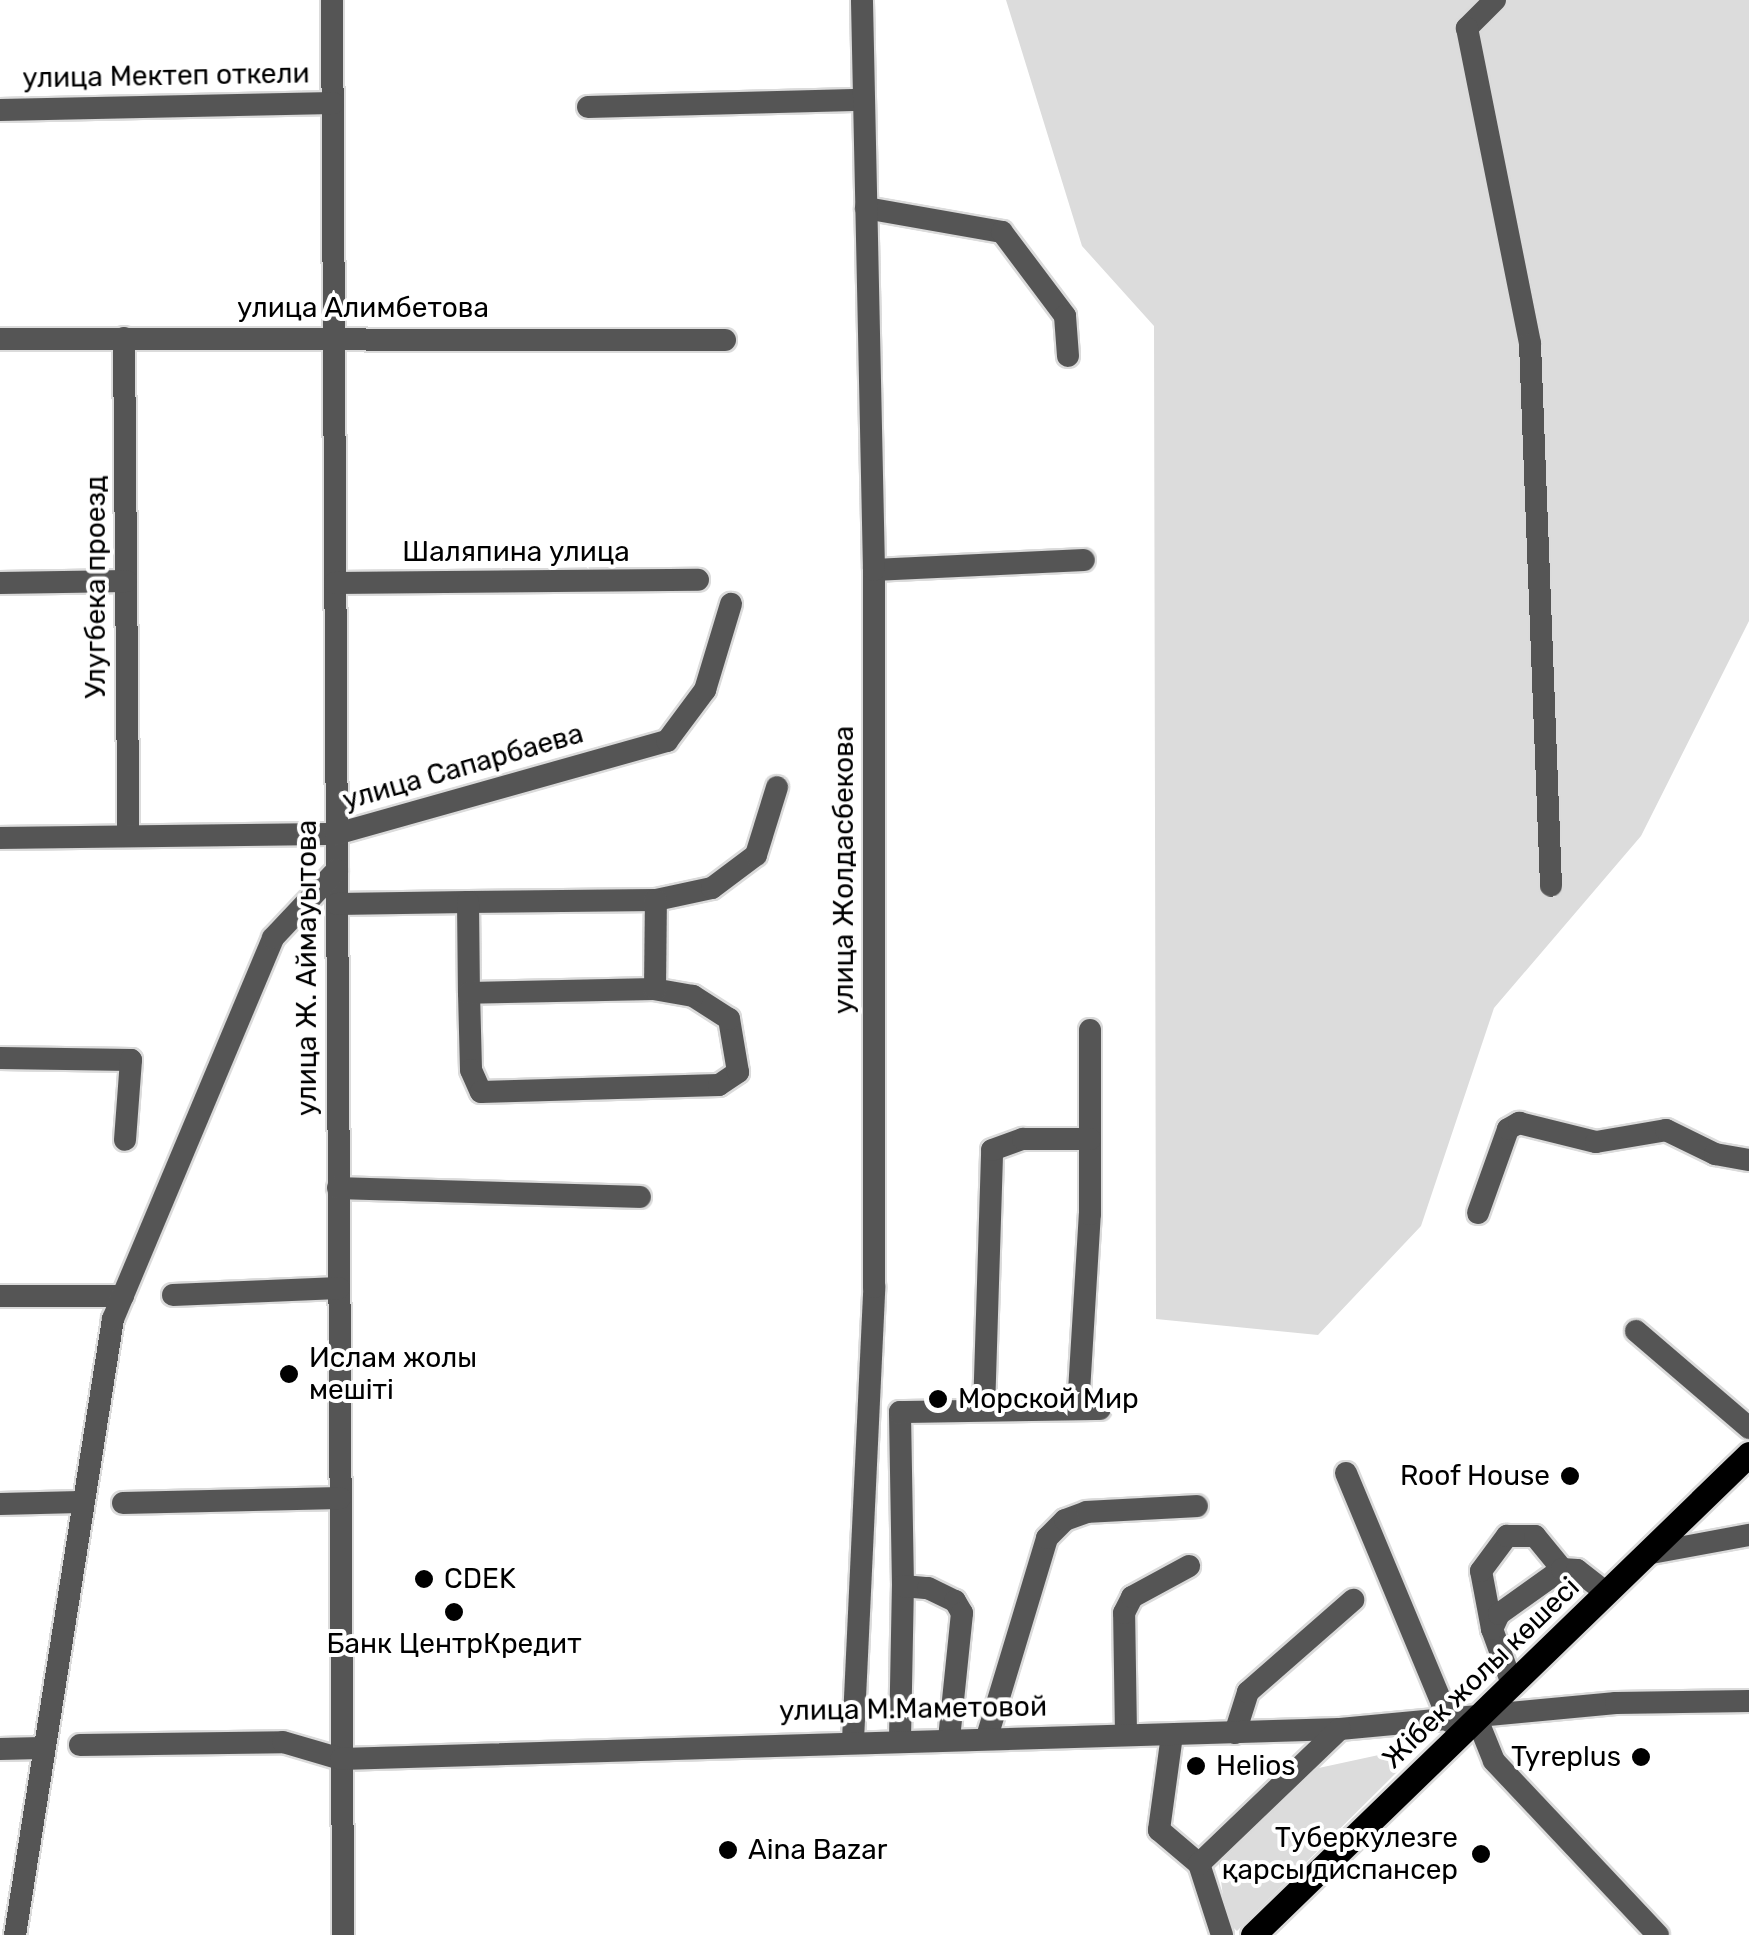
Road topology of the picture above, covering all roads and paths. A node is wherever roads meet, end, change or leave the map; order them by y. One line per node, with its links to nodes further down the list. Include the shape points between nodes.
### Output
1 (332, 0): 5 (street, улица Ж. Аймауытова)
2 (862, 0): 4 (street, улица Жолдасбекова)
3 (1495, 0): 26 (street, via 1467,28 1530,344)
4 (863, 100): 6 (street); 8 (street, улица Жолдасбекова)
5 (333, 103): 7 (street, улица Мектеп откели); 9 (street, улица Ж. Аймауытова)
6 (588, 107)
7 (0, 110)
8 (866, 208): 13 (street, via 1002,232 1065,316); 15 (street, улица Жолдасбекова)
9 (334, 337): 10 (street, улица Алимбетова); 12 (street, улица Алимбетова); 19 (street, улица Ж. Аймауытова)
10 (124, 338): 11 (street, улица Алимбетова); 17 (street, Улугбека проезд)
11 (0, 339)
12 (725, 340)
13 (1068, 356)
14 (1084, 560): 15 (street)
15 (874, 570): 47 (street, улица Жолдасбекова, via 874,1287)
16 (698, 580): 19 (street, Шаляпина улица)
17 (126, 581): 18 (street); 23 (street, Улугбека проезд)
18 (0, 583)
19 (335, 584): 22 (street, улица Ж. Аймауытова)
20 (731, 604): 22 (street, улица Сапарбаева, via 704,690 667,741)
21 (777, 787): 27 (street, via 747,866 712,888)
22 (336, 834): 23 (street, улица Сапарбаева); 25 (street, улица Ж. Аймауытова)
23 (128, 836): 24 (street, улица Сапарбаева)
24 (0, 838)
25 (336, 870): 29 (street, улица Ж. Аймауытова); 43 (street, via 272,938)
26 (1551, 886)
27 (656, 900): 28 (street); 30 (street)
28 (468, 902): 29 (street); 31 (street)
29 (337, 904): 37 (street, улица Ж. Аймауытова)
30 (655, 989): 31 (street); 31 (street, via 694,996 728,1019 738,1072 732,1081 481,1092 471,1070)
31 (469, 993)
32 (1090, 1030): 34 (street)
33 (0, 1058): 35 (street, via 131,1060)
34 (1090, 1139): 45 (street, via 1023,1139 992,1150); 45 (street, via 1089,1408)
35 (125, 1140)
36 (1749, 1160): 39 (street, via 1715,1154 1666,1130 1596,1142 1519,1123 1508,1129)
37 (338, 1188): 38 (street); 40 (street, улица Ж. Аймауытова)
38 (640, 1197)
39 (1478, 1213)
40 (338, 1288): 41 (street); 51 (street, улица Ж. Аймауытова)
41 (173, 1295)
42 (0, 1296): 43 (street)
43 (123, 1296): 52 (street, via 113,1319)
44 (1636, 1332): 48 (street)
45 (984, 1410): 46 (street)
46 (900, 1412): 47 (street); 60 (street)
47 (864, 1416): 75 (street, улица Жолдасбекова)
48 (1749, 1428)
49 (1749, 1454): 57 (main road, Жібек жолы көшесі)
50 (1346, 1473): 67 (street)
51 (340, 1498): 53 (street); 79 (street, улица Ж. Аймауытова)
52 (80, 1502): 54 (street); 77 (street)
53 (122, 1503)
54 (0, 1504)
55 (1196, 1506): 73 (street, via 1088,1512 1064,1520 1047,1538)
56 (1749, 1535): 57 (street)
57 (1646, 1554): 61 (main road, Жібек жолы көшесі)
58 (1189, 1566): 70 (street, via 1132,1597 1124,1613)
59 (1562, 1569): 61 (street, via 1577,1570); 63 (street, via 1498,1614); 63 (street, via 1535,1536 1507,1536 1480,1571)
60 (903, 1586): 72 (street, via 928,1588 962,1612); 74 (street)
61 (1606, 1594): 64 (main road, Жібек жолы көшесі)
62 (1354, 1600): 69 (street, via 1248,1692)
63 (1492, 1629): 64 (street)
64 (1512, 1684): 66 (main road, Жібек жолы көшесі)
65 (1749, 1701): 66 (street, улица М.Маметовой, via 1616,1703)
66 (1477, 1718): 67 (street, улица М.Маметовой); 84 (main road, Жібек жолы көшесі); 85 (street, via 1494,1762)
67 (1449, 1721): 68 (street, улица М.Маметовой)
68 (1340, 1729): 69 (street, улица М.Маметовой); 80 (street)
69 (1235, 1733): 71 (street, улица М.Маметовой)
70 (1126, 1734): 71 (street, улица М.Маметовой); 73 (street, улица М.Маметовой)
71 (1172, 1735): 80 (street, via 1160,1830)
72 (949, 1738): 73 (street, улица М.Маметовой); 74 (street, улица М.Маметовой)
73 (987, 1738)
74 (900, 1739): 75 (street, улица М.Маметовой)
75 (853, 1740): 79 (street, улица М.Маметовой)
76 (80, 1745): 79 (street, улица М.Маметовой, via 283,1742)
77 (41, 1748): 78 (street); 81 (street)
78 (0, 1749)
79 (340, 1758): 82 (street, улица Ж. Аймауытова)
80 (1199, 1864): 83 (street)
81 (15, 1935)
82 (343, 1935)
83 (1222, 1935)
84 (1254, 1935)
85 (1658, 1935)

